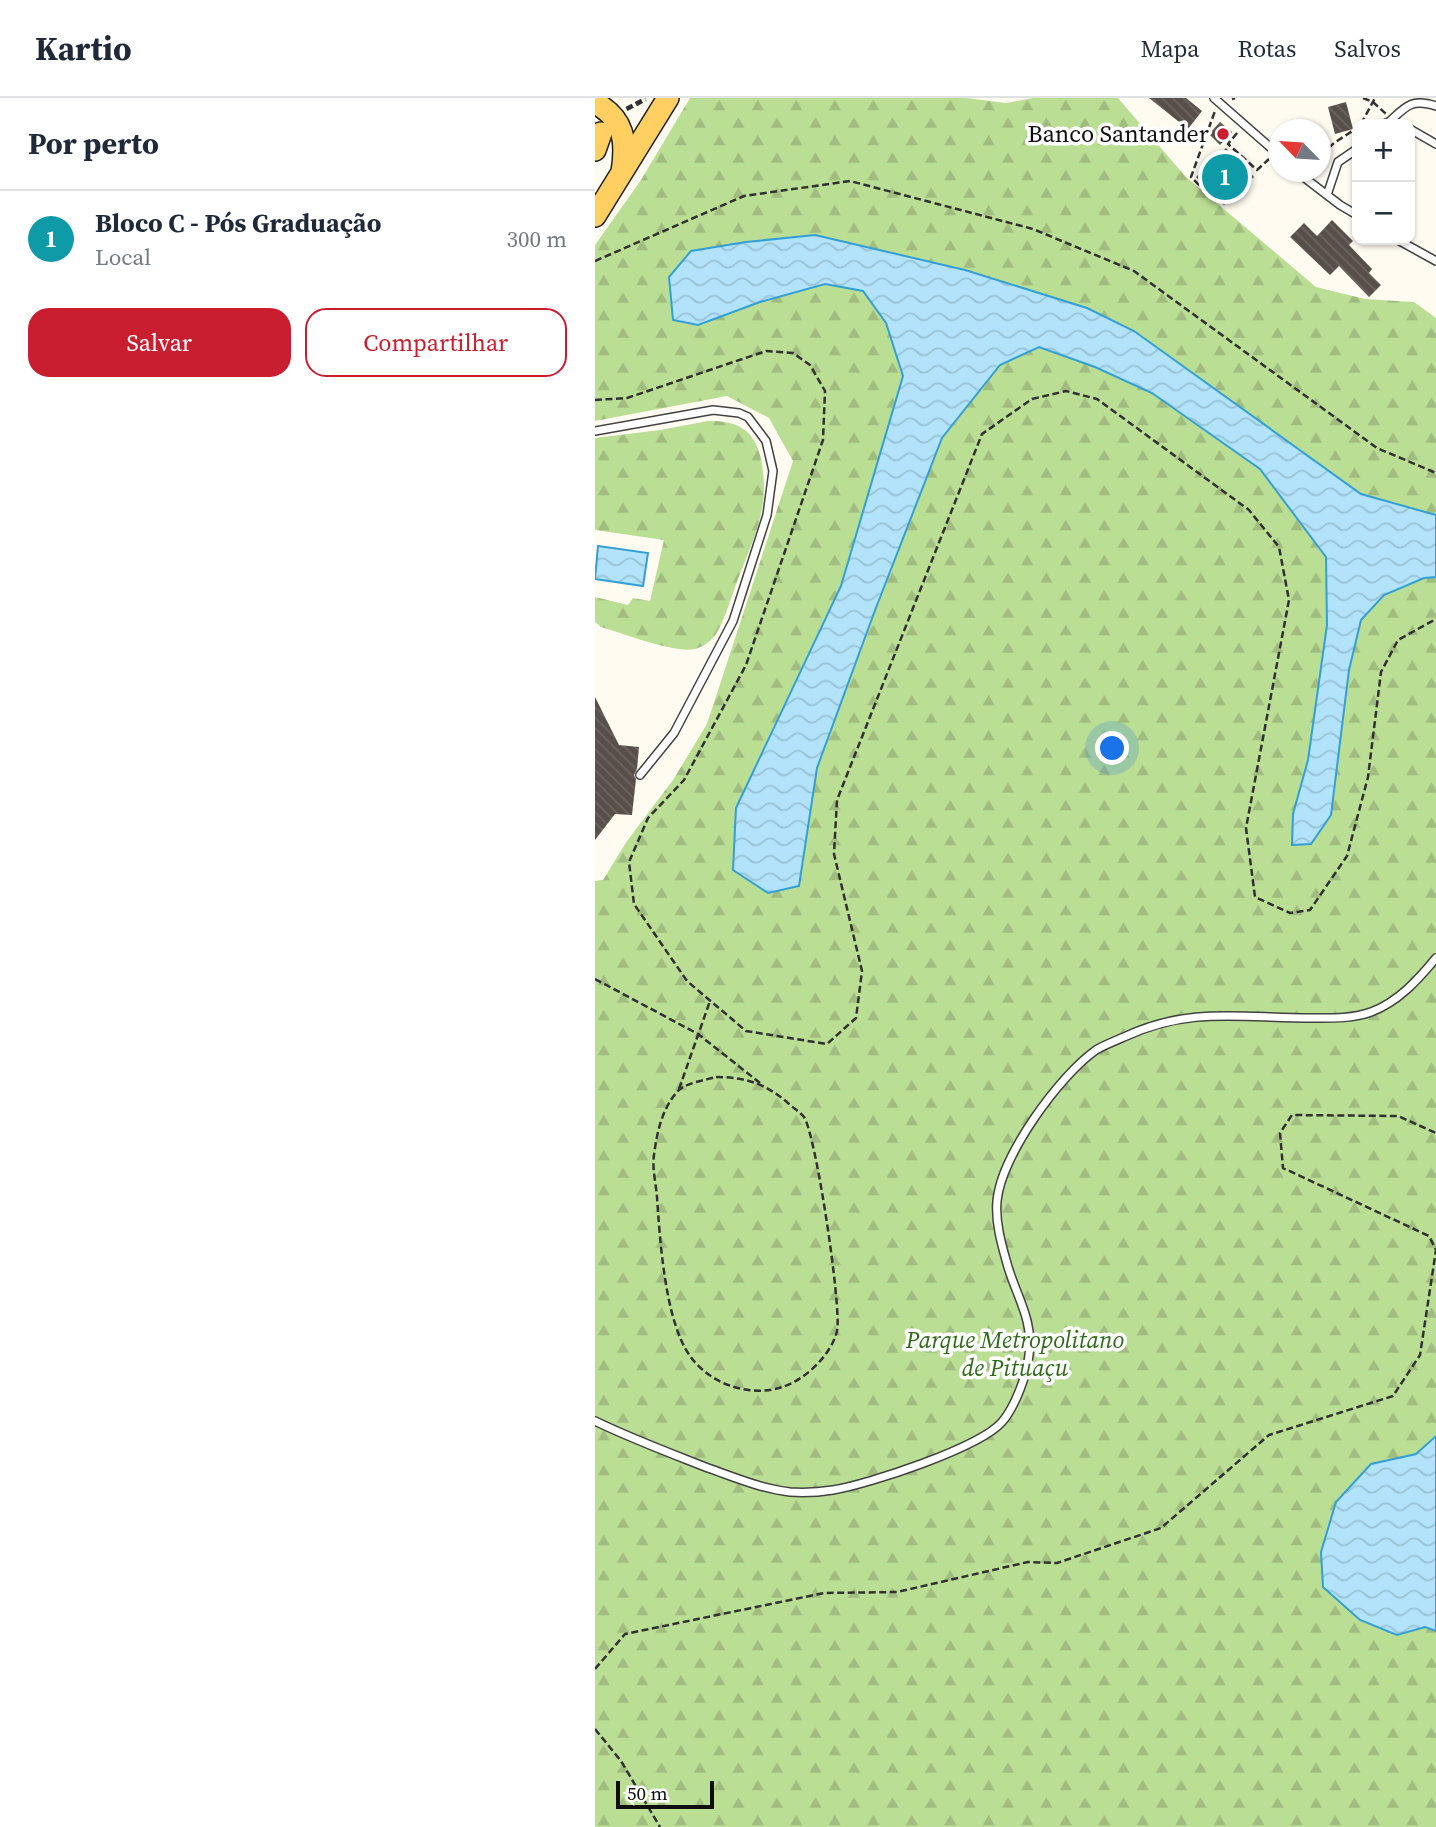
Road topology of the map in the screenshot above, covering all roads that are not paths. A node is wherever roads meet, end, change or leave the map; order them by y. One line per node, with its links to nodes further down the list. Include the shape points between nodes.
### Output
1 (668, 98): 10 (main road)
2 (1214, 98): 8 (lane)
3 (1436, 106): 5 (lane, via 1410,103)
4 (606, 117): 10 (main road, via 613,114 623,136)
5 (1392, 119)
6 (1415, 132): 7 (lane)
7 (1436, 144)
8 (1268, 149)
9 (1352, 152): 12 (lane, via 1338,162)
10 (622, 174): 14 (main road)
11 (1310, 182): 12 (lane)
12 (1327, 195): 13 (lane)
13 (1352, 212)
14 (595, 216)
15 (1407, 245): 16 (lane)
16 (1436, 261)
17 (595, 431): 18 (lane, via 727,411 748,417 766,441 771,457 767,515 733,621 674,733)
18 (640, 775)
19 (1436, 958): 20 (lane, via 1390,1003 1368,1014 1337,1018 1196,1015 1143,1028 1097,1049 1062,1080 1033,1121 1002,1180 997,1201 998,1227 1029,1324 1029,1354 1022,1384 1004,1421 988,1435 865,1483 830,1491 790,1492 720,1472)
20 (595, 1421)

